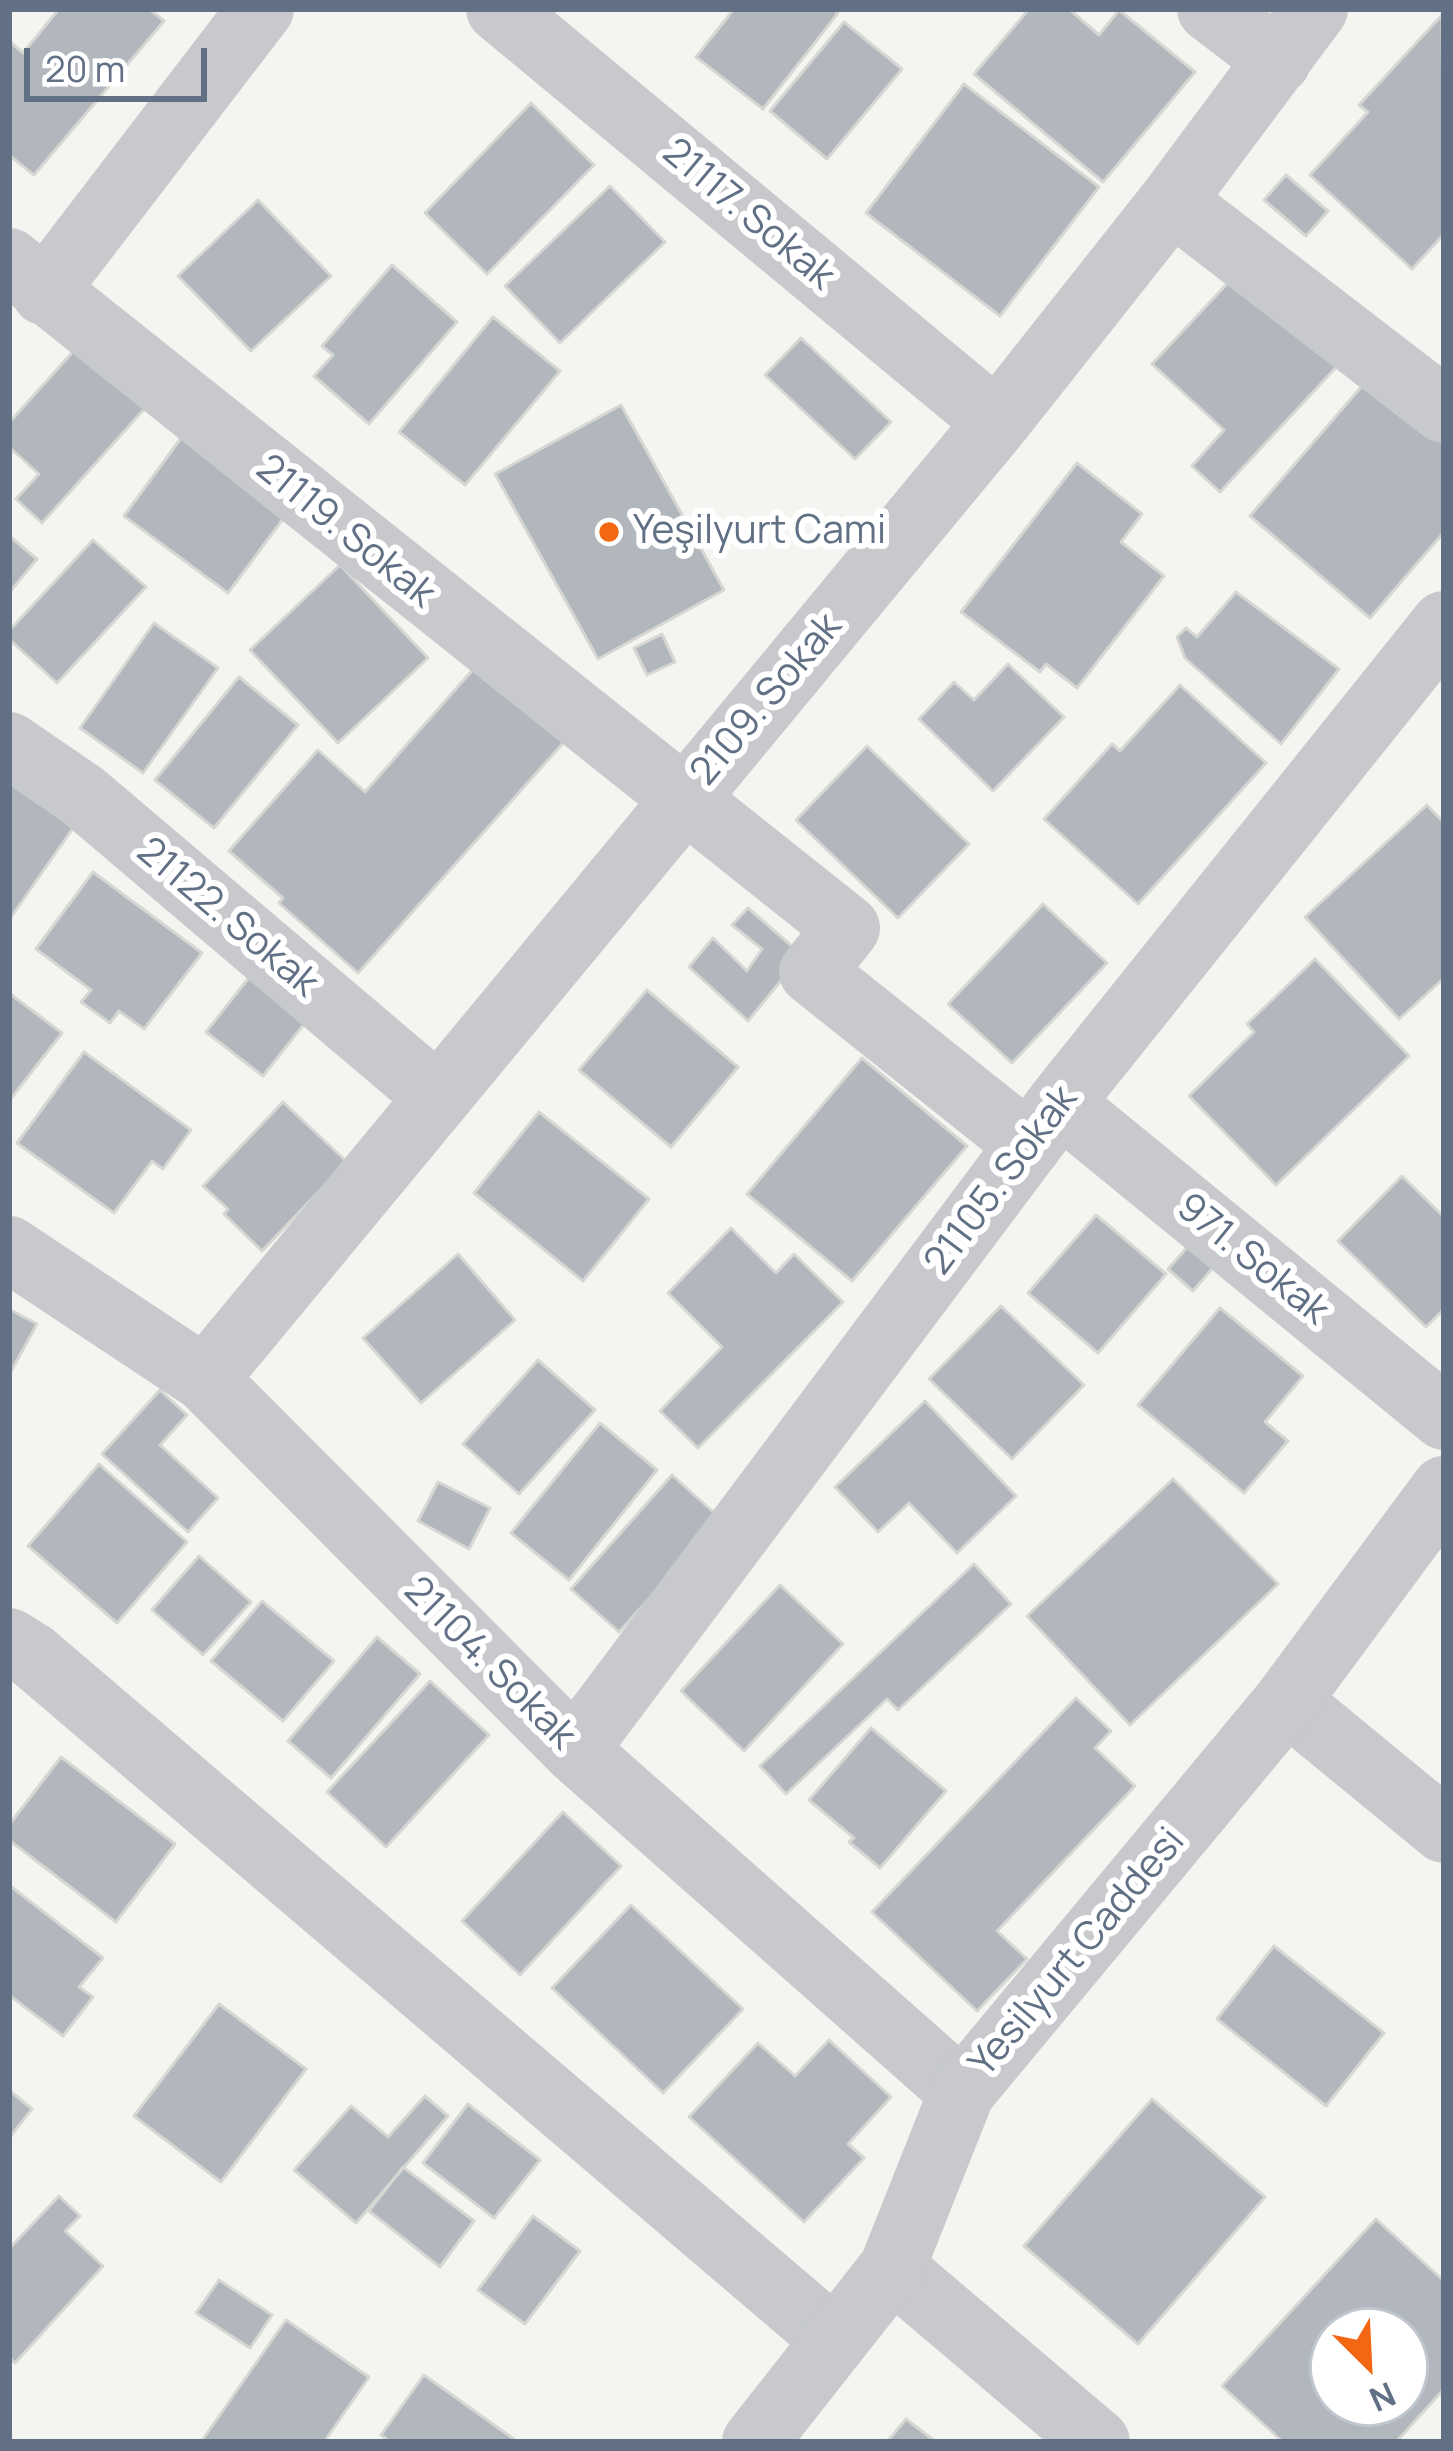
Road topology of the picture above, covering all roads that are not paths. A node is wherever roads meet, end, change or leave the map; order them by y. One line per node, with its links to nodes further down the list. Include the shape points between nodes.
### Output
1 (261, 9): 6 (street)
2 (499, 9): 8 (street, 21117. Sokak)
3 (1210, 9): 4 (street)
4 (1296, 35): 5 (street, 2109. Sokak)
5 (1172, 201): 7 (street); 8 (street, 2109. Sokak)
6 (27, 277): 11 (street, 21119. Sokak)
7 (1444, 410)
8 (997, 422): 11 (street, 2109. Sokak)
9 (1444, 623): 13 (street, 21105. Sokak)
10 (9, 745): 12 (street, 21122. Sokak, via 82,795)
11 (683, 800): 12 (street, 2109. Sokak); 13 (street, 21119. Sokak, via 847,928 812,972)
12 (438, 1097): 15 (street, 2109. Sokak)
13 (1044, 1124): 16 (street, 971. Sokak); 20 (street, 21105. Sokak)
14 (9, 1249): 15 (street, 21104. Sokak)
15 (205, 1379): 20 (street, 21104. Sokak)
16 (1444, 1417)
17 (1444, 1490): 19 (street, Yesilyurt Caddesi)
18 (17, 1662): 24 (street)
19 (1287, 1702): 21 (street); 22 (street, Yesilyurt Caddesi)
20 (575, 1750): 22 (street, 21104. Sokak)
21 (1444, 1830)
22 (962, 2092): 23 (street, Yesilyurt Caddesi)
23 (892, 2268): 24 (street, Yesilyurt Caddesi); 26 (street)
24 (835, 2340): 25 (street, Yesilyurt Caddesi)
25 (755, 2442)
26 (1097, 2442)

